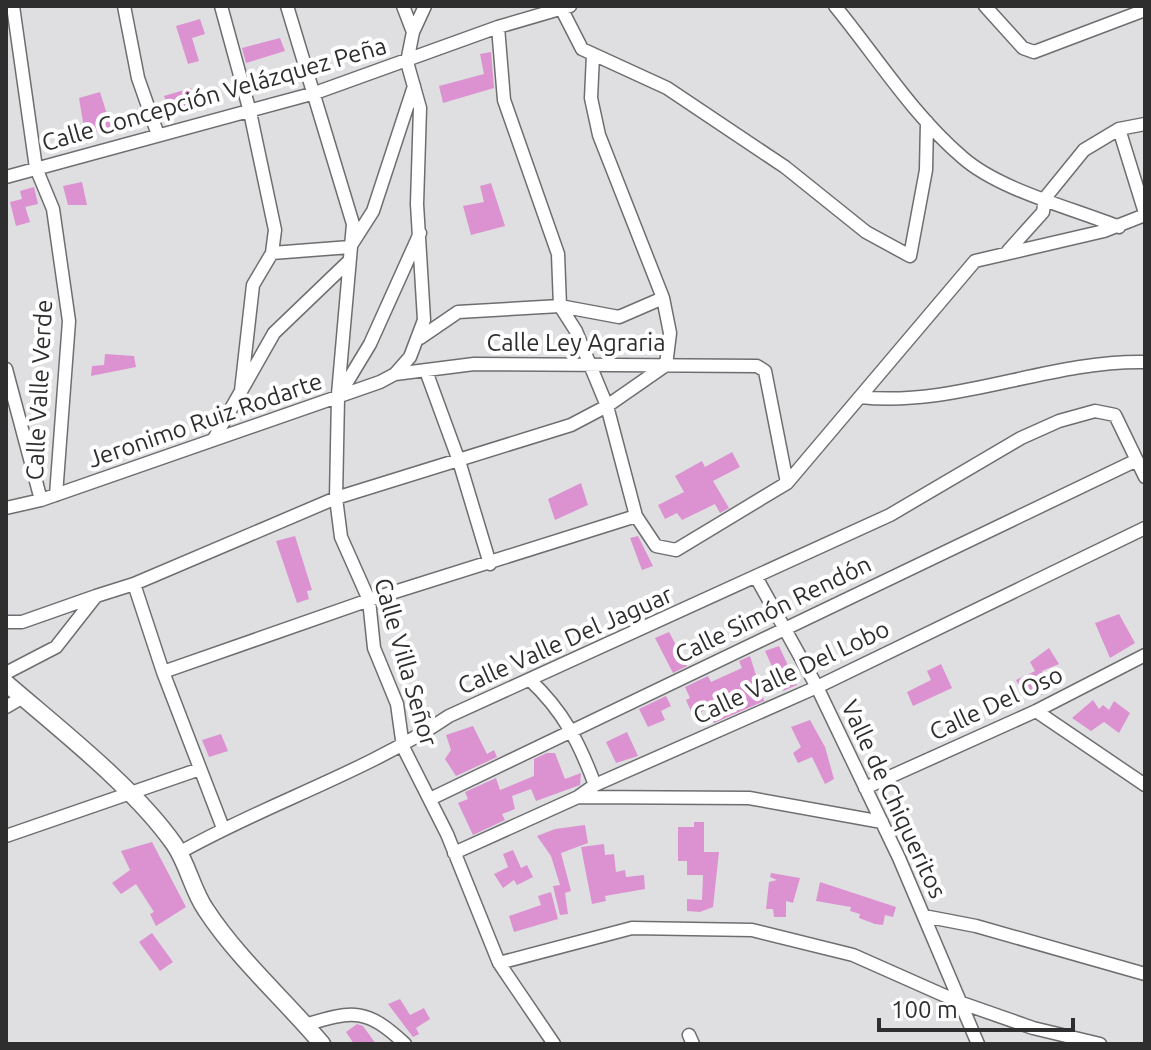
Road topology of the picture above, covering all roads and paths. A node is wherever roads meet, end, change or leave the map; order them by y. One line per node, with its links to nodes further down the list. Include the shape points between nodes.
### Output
1 (13, 6): 23 (street, Calle Valle Verde)
2 (124, 6): 22 (street, via 138,78)
3 (221, 6): 18 (street)
4 (287, 6): 17 (street)
5 (403, 6): 13 (street)
6 (425, 6): 13 (street, Calle Villa Señor)
7 (835, 6): 19 (street)
8 (985, 6): 10 (street, via 1023,48 1034,52)
9 (566, 7): 11 (street, Calle Concepción Velázquez Peña); 14 (street, via 582,49)
10 (1145, 10)
11 (525, 12): 12 (street, Calle Concepción Velázquez Peña)
12 (498, 27): 15 (street, Calle Concepción Velázquez Peña); 34 (street, via 504,100 558,254)
13 (413, 32): 15 (street, Calle Villa Señor)
14 (593, 55): 19 (street, via 667,88 785,167 866,232 910,256 926,170); 33 (street, via 591,98 599,135)
15 (407, 62): 16 (street, Calle Villa Señor); 17 (street, Calle Concepción Velázquez Peña)
16 (414, 86): 28 (street, Calle Villa Señor, via 420,108); 29 (street, via 373,211)
17 (315, 93): 18 (street, Calle Concepción Velázquez Peña); 29 (street, via 353,224)
18 (250, 112): 22 (street, Calle Concepción Velázquez Peña); 30 (street, via 275,230)
19 (927, 122): 25 (street, via 963,158)
20 (1145, 124): 21 (street)
21 (1119, 129): 25 (street, via 1084,150); 26 (street)
22 (158, 135): 23 (street, Calle Concepción Velázquez Peña)
23 (36, 168): 24 (street, Calle Concepción Velázquez Peña); 52 (street, Calle Valle Verde, via 53,209 69,321)
24 (6, 177)
25 (1045, 198): 27 (street); 31 (street, via 1043,212)
26 (1142, 218): 27 (street)
27 (1119, 227): 31 (street)
28 (420, 233): 35 (street, Calle Villa Señor, via 425,285); 44 (street, Calle Villa Señor, via 370,344)
29 (350, 247): 30 (street); 32 (street)
30 (272, 253): 43 (street, via 253,285)
31 (1003, 256): 45 (street, via 975,261)
32 (348, 262): 43 (street, via 274,333); 44 (street)
33 (663, 298): 34 (street, via 619,317); 38 (street, via 670,333)
34 (560, 306): 35 (street, via 458,312); 39 (street)
35 (420, 338): 36 (street, Calle Villa Señor)
36 (410, 357): 42 (street, Jeronimo Ruiz Rodarte)
37 (1145, 362): 45 (street, via 1075,366 899,402)
38 (666, 365): 39 (street, Calle Ley Agraria); 46 (street); 51 (street, Calle Ley Agraria, via 757,366 765,371)
39 (590, 366): 41 (street, Calle Ley Agraria, via 474,364); 46 (street)
40 (6, 369): 54 (street)
41 (426, 371): 42 (street, Calle Ley Agraria); 49 (street)
42 (395, 374): 44 (street, Jeronimo Ruiz Rodarte)
43 (241, 391): 47 (street)
44 (338, 397): 47 (street, Jeronimo Ruiz Rodarte); 53 (street, Calle Villa Señor)
45 (860, 397): 51 (street)
46 (607, 406): 49 (street, via 571,425); 56 (street)
47 (215, 437): 52 (street, Jeronimo Ruiz Rodarte)
48 (1137, 460): 50 (street); 59 (street, via 1115,415 1105,411 1059,421 890,515); 64 (street, Calle Simón Rendón)
49 (459, 461): 53 (street); 58 (street)
50 (1145, 477)
51 (787, 483): 56 (street, via 676,550 656,546)
52 (56, 495): 54 (street, Jeronimo Ruiz Rodarte)
53 (336, 498): 60 (street); 62 (street, Calle Villa Señor, via 341,537)
54 (41, 500): 55 (street, Jeronimo Ruiz Rodarte)
55 (6, 508)
56 (636, 516): 58 (street)
57 (1145, 528): 70 (street, Calle Valle Del Lobo)
58 (490, 564): 62 (street)
59 (756, 577): 64 (street, Valle de Chiqueritos); 68 (street, Calle Valle Del Jaguar)
60 (134, 584): 61 (street); 66 (street)
61 (96, 596): 63 (street, via 22,622); 67 (street, via 56,647)
62 (369, 600): 66 (street); 75 (street, Calle Villa Señor, via 374,648 397,704)
63 (6, 622)
64 (786, 628): 70 (street, Valle de Chiqueritos); 74 (street, Calle Simón Rendón)
65 (1145, 655): 73 (street, Calle Del Oso)
66 (163, 672): 76 (street)
67 (6, 673)
68 (530, 680): 74 (street); 75 (street, Calle Valle Del Jaguar, via 449,716)
69 (6, 683): 71 (street)
70 (817, 687): 77 (street, Calle Valle Del Lobo); 79 (street, Valle de Chiqueritos)
71 (23, 697): 72 (street); 80 (street)
72 (6, 707)
73 (1036, 711): 78 (street); 79 (street, Calle Del Oso)
74 (573, 730): 77 (street); 82 (street, Calle Simón Rendón)
75 (403, 747): 82 (street, Calle Villa Señor); 84 (street, Calle Valle Del Jaguar)
76 (200, 769): 80 (street); 84 (street)
77 (595, 785): 81 (street, Calle Valle Del Lobo)
78 (1145, 785)
79 (865, 788): 83 (street, Valle de Chiqueritos)
80 (126, 792): 85 (street); 86 (street)
81 (578, 797): 83 (street, via 749,798); 87 (street, Calle Valle Del Lobo)
82 (430, 799): 87 (street, Calle Villa Señor)
83 (882, 822): 88 (street, Valle de Chiqueritos)
84 (223, 828): 86 (street, Calle Valle Del Jaguar)
85 (6, 836)
86 (179, 853): 92 (street, via 204,908)
87 (454, 853): 89 (street, Calle Villa Señor)
88 (924, 916): 90 (street); 91 (street, Valle de Chiqueritos)
89 (499, 963): 91 (street, via 632,928 725,927 853,955); 95 (street, Calle Villa Señor)
90 (1145, 974)
91 (959, 1002): 96 (street, Valle de Chiqueritos); 97 (street)
92 (305, 1025): 93 (street); 94 (street, via 360,1013 386,1026)
93 (322, 1044)
94 (405, 1044)
95 (554, 1044)
96 (978, 1044)
97 (1100, 1044)

